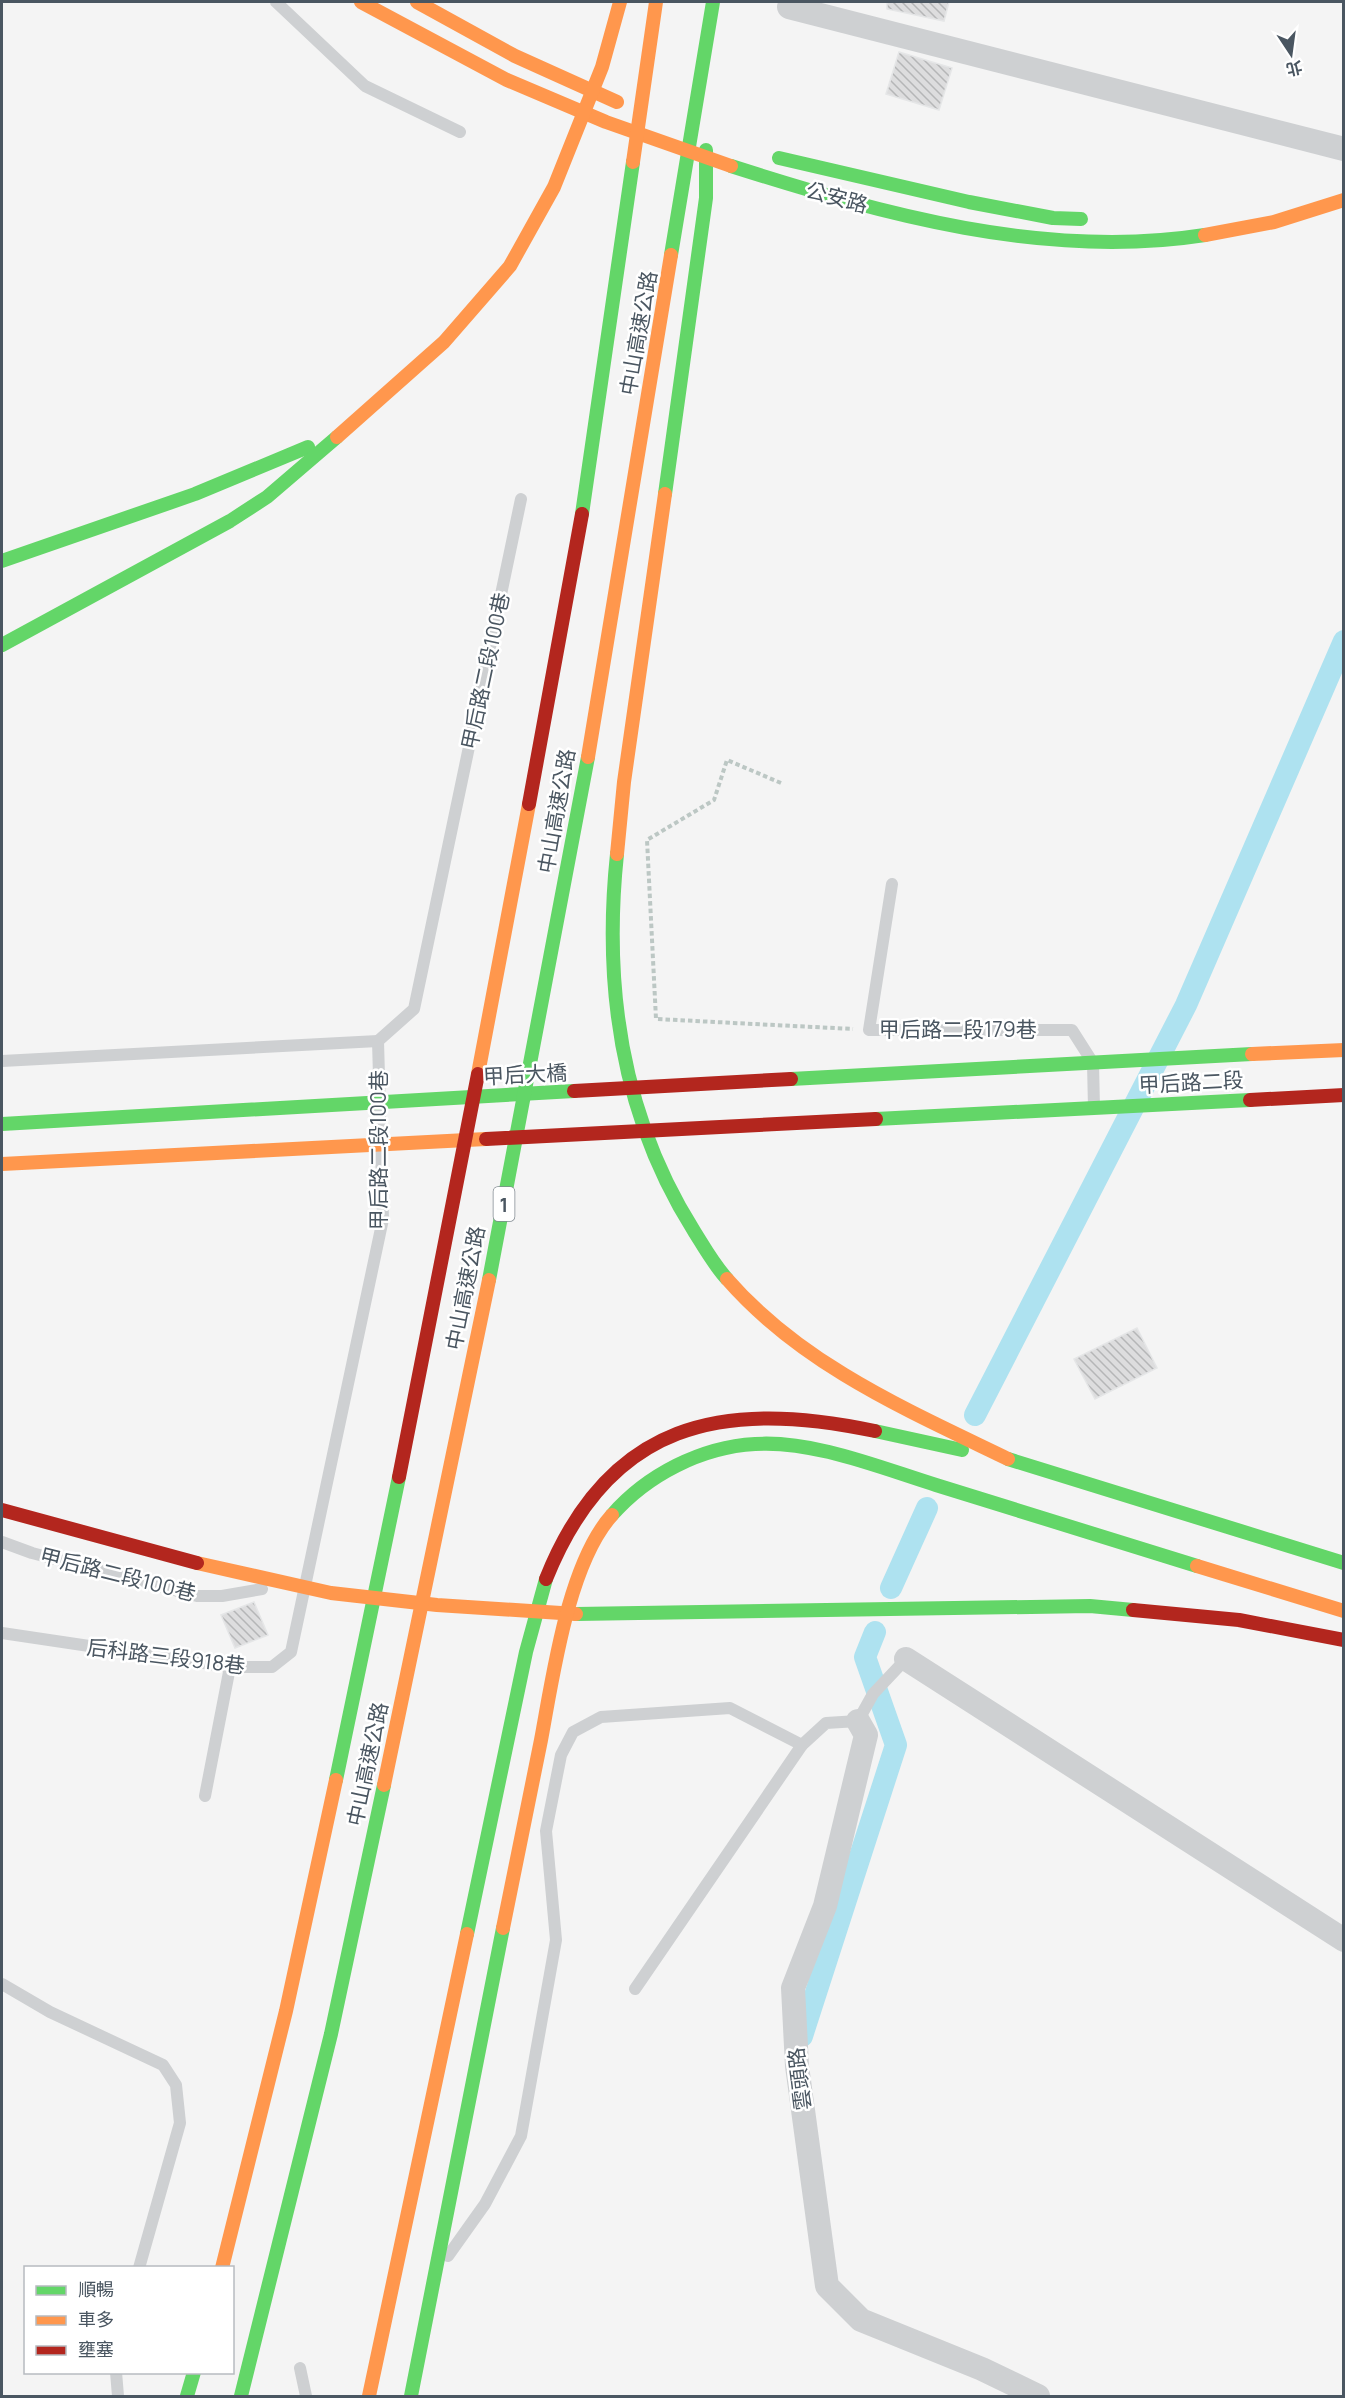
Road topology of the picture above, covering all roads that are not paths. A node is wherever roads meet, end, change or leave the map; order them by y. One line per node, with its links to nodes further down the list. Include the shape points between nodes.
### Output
1 (276, 2): 11 (lane, via 365,86)
2 (361, 2): 17 (main road, 公安路, via 467,62 561,105 768,178 964,227 1051,240 1144,243 1244,228)
3 (417, 2): 9 (main road, via 488,44 572,84)
4 (620, 2): 19 (main road, via 602,67 554,187 510,266 444,342)
5 (656, 2): 50 (main road, 中山高速公路, via 576,555 452,1212 369,1628 286,2011)
6 (713, 2): 8 (main road, 中山高速公路 / 1)
7 (789, 7): 13 (street)
8 (705, 61): 12 (main road); 57 (main road, 中山高速公路 / 1, via 584,779 499,1229 331,2034)
9 (650, 114)
10 (682, 127): 12 (main road)
11 (460, 132)
12 (705, 135): 33 (main road, via 706,198 616,848 614,980 625,1076 647,1145 672,1199 718,1270 764,1317 856,1384)
13 (1344, 149)
14 (766, 154): 18 (main road, 公安路, via 969,202 1053,218)
15 (1326, 190): 16 (main road)
16 (1344, 191)
17 (1344, 200)
18 (1098, 220)
19 (345, 429): 21 (main road, via 191,496); 22 (main road, via 267,497 230,521)
20 (521, 500): 24 (lane, 甲后路二段100巷, via 414,1009)
21 (2, 561)
22 (2, 645)
23 (892, 884): 27 (lane, 甲后路二段179巷, via 869,1030 1072,1030)
24 (378, 1041): 26 (lane); 37 (lane, 甲后路二段100巷, via 383,1219)
25 (1344, 1050): 27 (main road, 甲后路二段)
26 (2, 1061)
27 (1093, 1063): 28 (main road, 甲后路二段); 30 (lane)
28 (1051, 1064): 31 (main road, 甲后大橋)
29 (1344, 1095): 30 (main road, 甲后路二段)
30 (1094, 1109): 32 (main road, 甲后路二段)
31 (2, 1124)
32 (2, 1164)
33 (1008, 1459): 36 (main road); 59 (main road, via 809,1419 739,1419 702,1424 669,1436 593,1495 559,1549 545,1580 526,1652)
34 (2, 1510): 40 (main road, via 273,1582 437,1605 543,1614 1090,1606 1239,1620)
35 (2, 1542): 37 (lane, 甲后路二段100巷, via 197,1596 222,1596)
36 (1344, 1563)
37 (304, 1582): 42 (lane, 后科路三段918巷, via 291,1652 272,1667)
38 (1344, 1611): 51 (main road, via 866,1463 798,1448 754,1444 714,1451 677,1465 641,1487 612,1515 595,1540 580,1576 555,1668)
39 (2, 1633): 42 (lane, 后科路三段918巷)
40 (1344, 1640)
41 (906, 1659): 43 (lane, via 873,1694); 46 (street)
42 (230, 1667): 45 (lane)
43 (858, 1721): 44 (lane, via 826,1723); 61 (street, 雲頭路, via 866,1735 825,1906 793,1988 797,2066 827,2286 861,2320 982,2369)
44 (802, 1745): 48 (lane); 51 (lane, via 730,1708 601,1717 573,1732 561,1755 546,1831 556,1940 521,2136 486,2204)
45 (205, 1796)
46 (1344, 1940)
47 (2, 1984): 49 (lane, via 50,2012 163,2065 176,2085 180,2123)
48 (635, 1989)
49 (140, 2266)
50 (222, 2266)
51 (434, 2274): 60 (main road)
52 (300, 2368): 58 (lane)
53 (116, 2374): 55 (lane)
54 (194, 2374): 56 (main road)
55 (118, 2397)
56 (187, 2397)
57 (241, 2397)
58 (306, 2397)
59 (369, 2397)
60 (411, 2397)
61 (1038, 2397)

